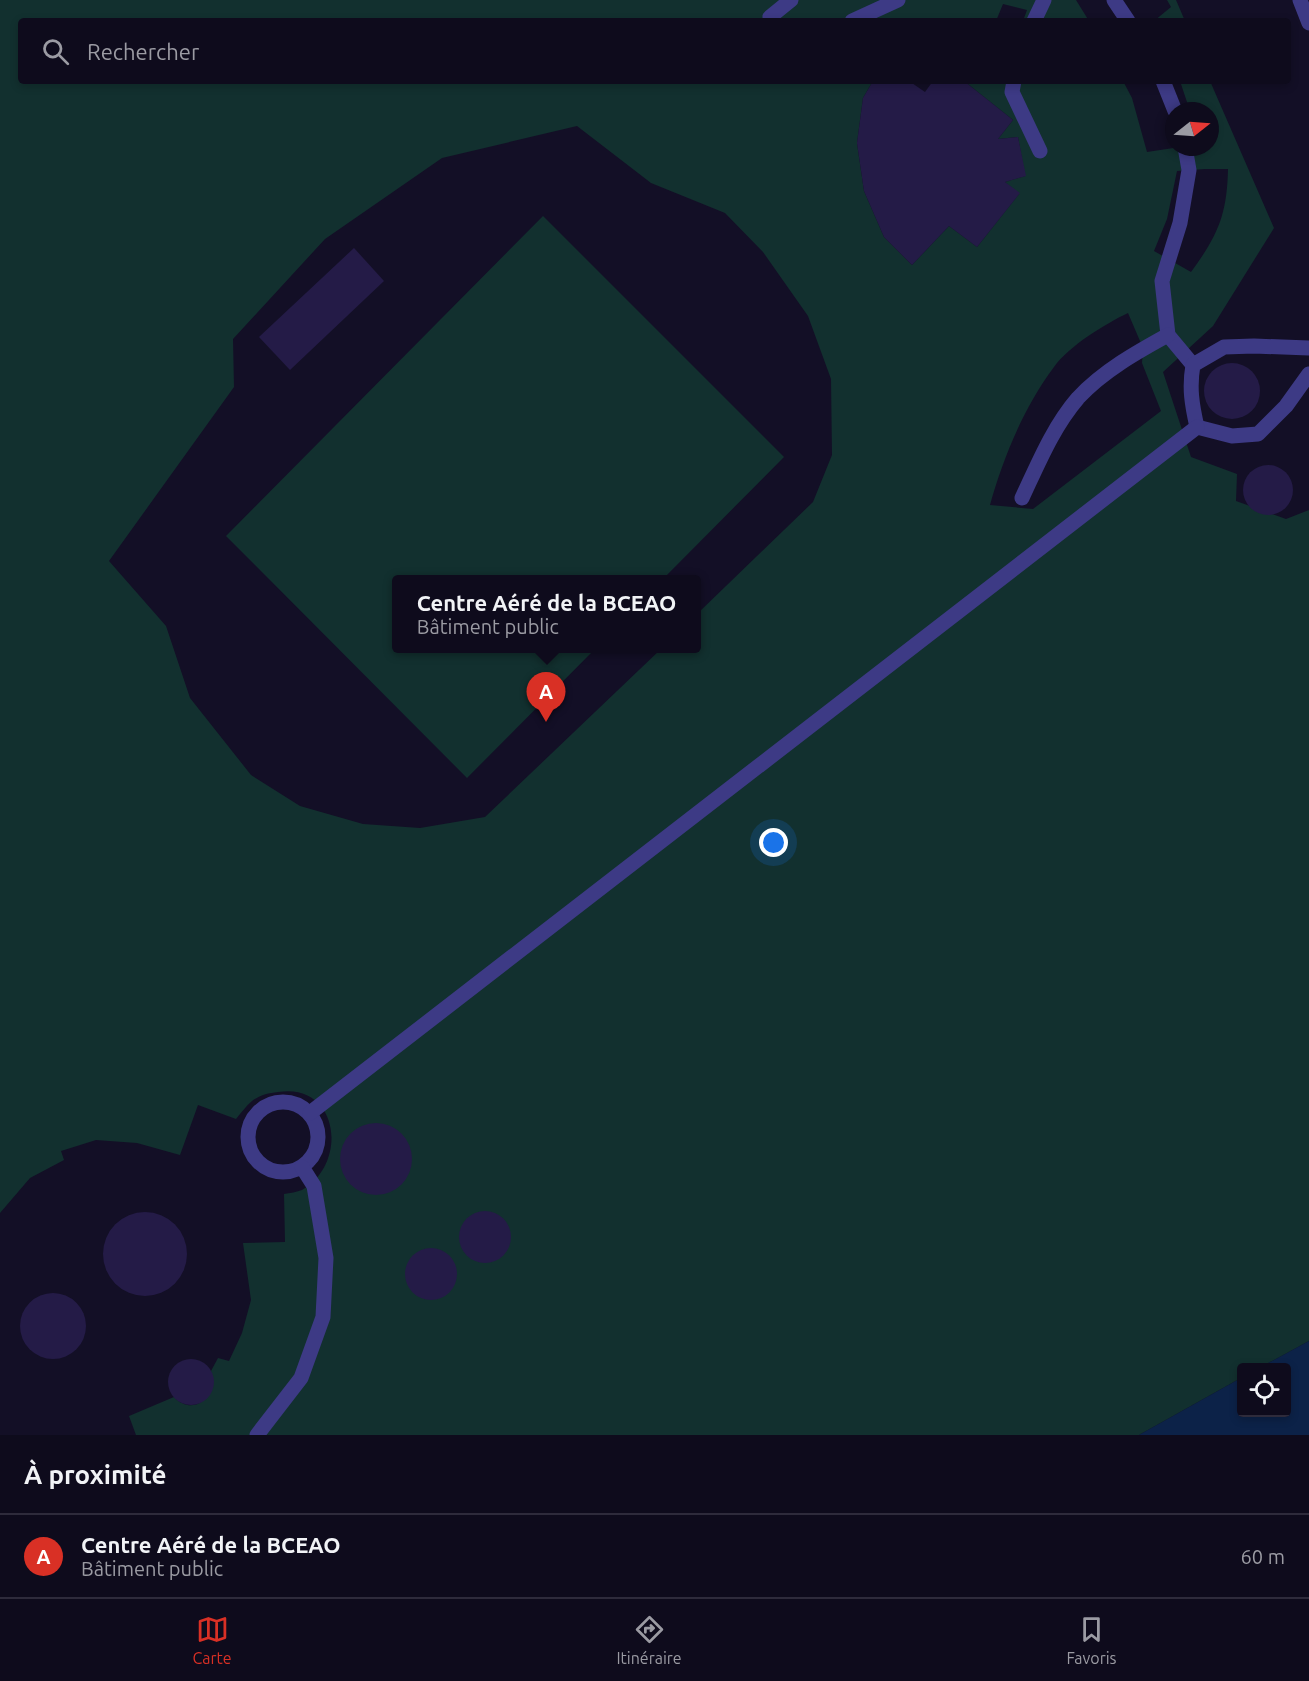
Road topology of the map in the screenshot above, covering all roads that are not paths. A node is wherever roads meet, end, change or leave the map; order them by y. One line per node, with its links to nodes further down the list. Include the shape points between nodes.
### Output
1 (791, 0): 6 (street)
2 (898, 0): 7 (street)
3 (1044, 0): 8 (street)
4 (1114, 0): 9 (street)
5 (1300, 0): 10 (street)
6 (770, 18)
7 (859, 18)
8 (1036, 18)
9 (1126, 18)
10 (1309, 23)
11 (1013, 84): 14 (street, via 1012,92)
12 (1164, 84): 13 (street)
13 (1171, 102)
14 (1040, 152)
15 (1187, 156): 16 (street, via 1189,170 1180,223 1162,281)
16 (1168, 335): 18 (street); 21 (street, via 1114,367 1079,398 1053,434)
17 (1309, 348): 18 (street, via 1224,347)
18 (1193, 365): 20 (street, via 1191,401)
19 (1309, 374): 20 (street, via 1286,406 1258,434 1232,436)
20 (1197, 428): 22 (street)
21 (1022, 498)
22 (309, 1113): 23 (street, via 317,1126 318,1142 313,1156); 23 (street, via 297,1104 272,1103 253,1117 247,1132 249,1148 257,1162 271,1171 287,1173)
23 (302, 1167): 24 (street, via 314,1186 326,1258 323,1317 301,1378)
24 (258, 1435)

